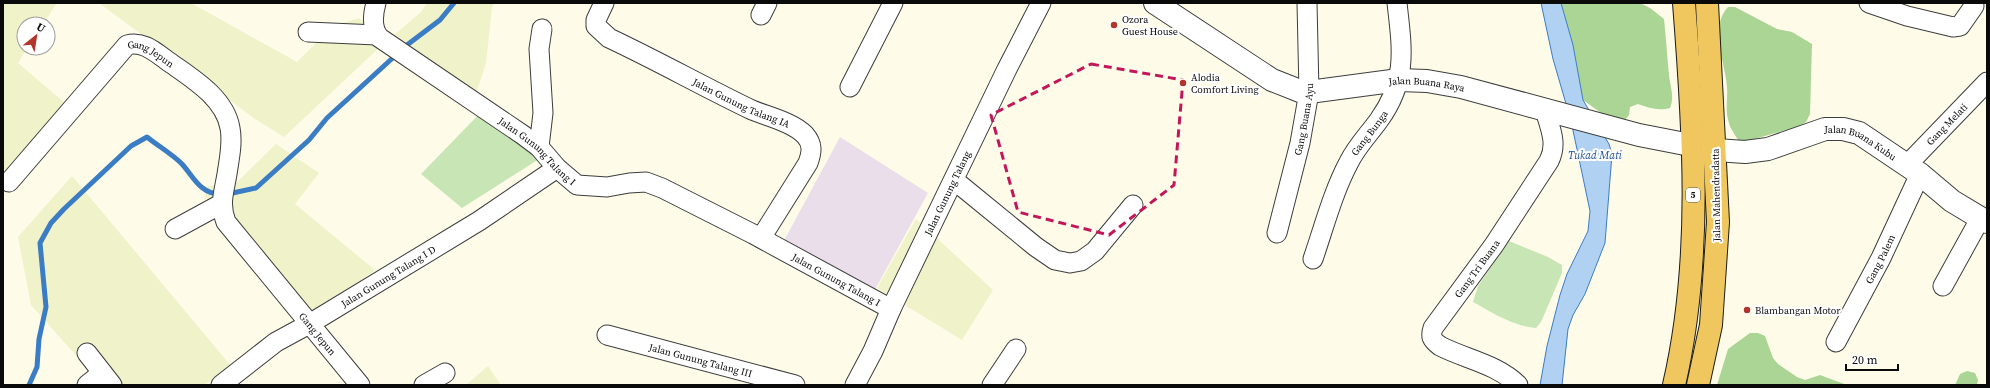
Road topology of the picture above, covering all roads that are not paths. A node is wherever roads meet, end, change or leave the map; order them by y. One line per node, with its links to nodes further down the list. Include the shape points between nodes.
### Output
1 (376, 3): 14 (street, via 373,20)
2 (604, 3): 32 (street, Jalan Gunung Talang IA, via 596,26 609,38 796,129 810,142 812,153 808,163)
3 (1041, 3): 25 (street, Jalan Gunung Talang)
4 (1155, 3): 18 (street, Jalan Buana Raya, via 1272,80)
5 (1307, 3): 18 (street, Gang Buana Ayu)
6 (1397, 3): 15 (street, Gang Bunga, via 1402,48)
7 (1684, 3): 21 (highway, 5)
8 (1707, 3): 22 (highway, Jalan Mahendradatta, via 1709,73)
9 (1869, 3): 11 (street, via 1907,16 1953,27 1960,26)
10 (887, 5): 17 (street)
11 (1977, 7)
12 (542, 29): 20 (street, via 539,49 543,113)
13 (308, 32): 14 (street)
14 (381, 39): 20 (street, Jalan Gunung Talang I)
15 (1399, 80): 18 (street, Jalan Buana Raya); 19 (street, Jalan Buana Raya, via 1427,81 1461,87); 33 (street, Gang Bunga, via 1380,119 1349,161)
16 (1987, 82): 24 (street, Gang Melati)
17 (850, 87)
18 (1309, 92): 31 (street, Gang Buana Ayu, via 1300,143)
19 (1549, 112): 21 (street, Jalan Buana Raya); 50 (street, Gang Tri Buana, via 1554,144 1549,161 1431,334 1433,341 1440,346 1495,369)
20 (539, 147): 23 (street, Jalan Gunung Talang I)
21 (1693, 147): 22 (street, Jalan Buana Raya); 51 (highway, 5, via 1690,288)
22 (1716, 150): 24 (street, Jalan Buana Kubu, via 1745,152 1768,149 1824,129 1843,129 1859,133); 52 (highway, Jalan Mahendradatta, via 1716,276 1711,325)
23 (557, 168): 32 (street, Jalan Gunung Talang I, via 577,185 607,187 646,182); 36 (street, Jalan Gunung Talang I D, via 479,221)
24 (1913, 170): 29 (street, Jalan Buana Kubu, via 1952,201); 38 (street, Gang Palem, via 1881,258)
25 (954, 180): 28 (street, via 1036,247 1055,260 1070,263 1081,261 1095,251); 35 (street, Jalan Gunung Talang)
26 (9, 182): 27 (street, Gang Jepun, via 126,45 135,43 146,46 188,76 222,106 230,128 227,174)
27 (221, 202): 30 (street); 36 (street, Gang Jepun, via 226,222)
28 (1134, 205)
29 (1984, 221): 34 (street)
30 (175, 230)
31 (1277, 233)
32 (761, 238): 35 (street, Jalan Gunung Talang I)
33 (1313, 259)
34 (1943, 286)
35 (891, 309): 48 (street, Jalan Gunung Talang)
36 (311, 323): 44 (street, Jalan Gunung Talang I D, via 276,342); 45 (street, Gang Jepun)
37 (607, 335): 47 (street, Jalan Gunung Talang III)
38 (1836, 342)
39 (1016, 349): 49 (street)
40 (87, 354): 42 (street)
41 (445, 373): 46 (street)
42 (107, 379): 43 (street)
43 (87, 385)
44 (221, 385)
45 (360, 385)
46 (424, 385)
47 (796, 385)
48 (855, 385)
49 (992, 385)
50 (1518, 385)
51 (1674, 385)
52 (1698, 385)

